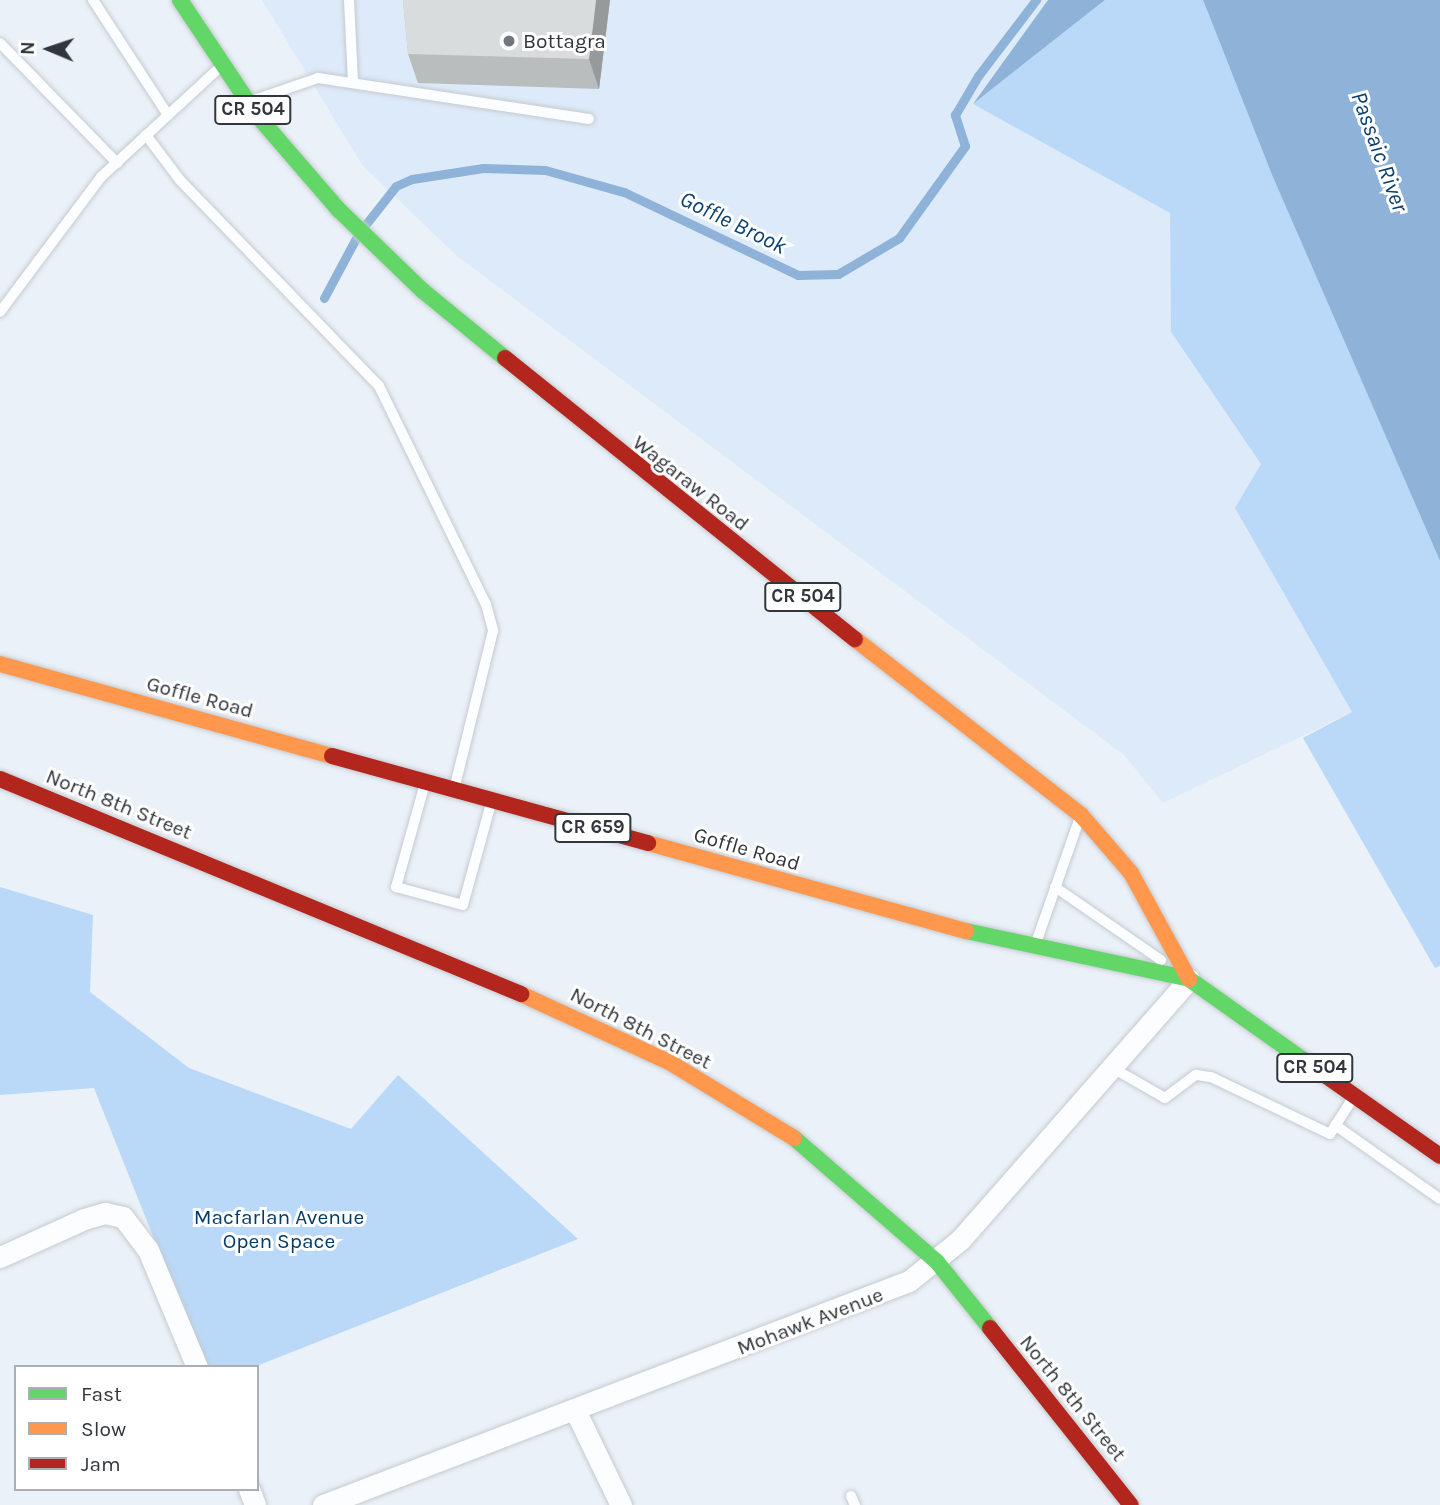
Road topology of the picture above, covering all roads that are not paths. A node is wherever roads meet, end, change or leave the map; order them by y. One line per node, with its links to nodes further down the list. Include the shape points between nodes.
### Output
1 (93, 0): 8 (lane)
2 (180, 0): 5 (main road, Wagaraw Road / CR 504)
3 (349, 0): 6 (lane)
4 (0, 43): 11 (lane)
5 (222, 65): 7 (main road, Wagaraw Road / CR 504); 8 (lane)
6 (353, 83): 7 (lane, via 318,78); 9 (lane)
7 (248, 102): 18 (main road, Wagaraw Road / CR 504, via 377,249 510,366)
8 (168, 115): 10 (lane)
9 (589, 119)
10 (146, 135): 11 (lane); 16 (lane, via 180,180 379,386 486,604 493,631)
11 (117, 163): 12 (lane, via 100,177)
12 (0, 312)
13 (0, 664): 15 (main road, Goffle Road / CR 659)
14 (0, 779): 28 (main road, North 8th Street, via 538,1000 671,1063 826,1162)
15 (425, 781): 16 (main road, Goffle Road / CR 659); 17 (lane, via 397,887 463,905)
16 (455, 789): 17 (main road, Goffle Road / CR 659)
17 (492, 799): 20 (main road, Goffle Road / CR 659, via 960,930)
18 (1081, 815): 19 (lane); 21 (main road, Wagaraw Road / CR 504, via 1130,873)
19 (1055, 887): 20 (lane); 21 (lane)
20 (1034, 946): 21 (main road, Goffle Road / CR 659)
21 (1189, 979): 22 (street, Mohawk Avenue); 23 (main road, Goffle Road / CR 504)
22 (1111, 1068): 24 (lane, via 1165,1098 1196,1075 1211,1077 1330,1134); 28 (street, Mohawk Avenue)
23 (1354, 1096): 24 (lane); 25 (main road, Goffle Road / CR 504)
24 (1335, 1125): 26 (lane)
25 (1440, 1156)
26 (1440, 1199)
27 (0, 1256): 29 (street, via 85,1219 105,1213 123,1217 148,1250)
28 (937, 1262): 30 (street, Mohawk Avenue, via 882,1294); 33 (main road, North 8th Street)
29 (196, 1365)
30 (575, 1410): 31 (street, Mohawk Avenue); 32 (street)
31 (323, 1505)
32 (621, 1505)
33 (1131, 1505)

